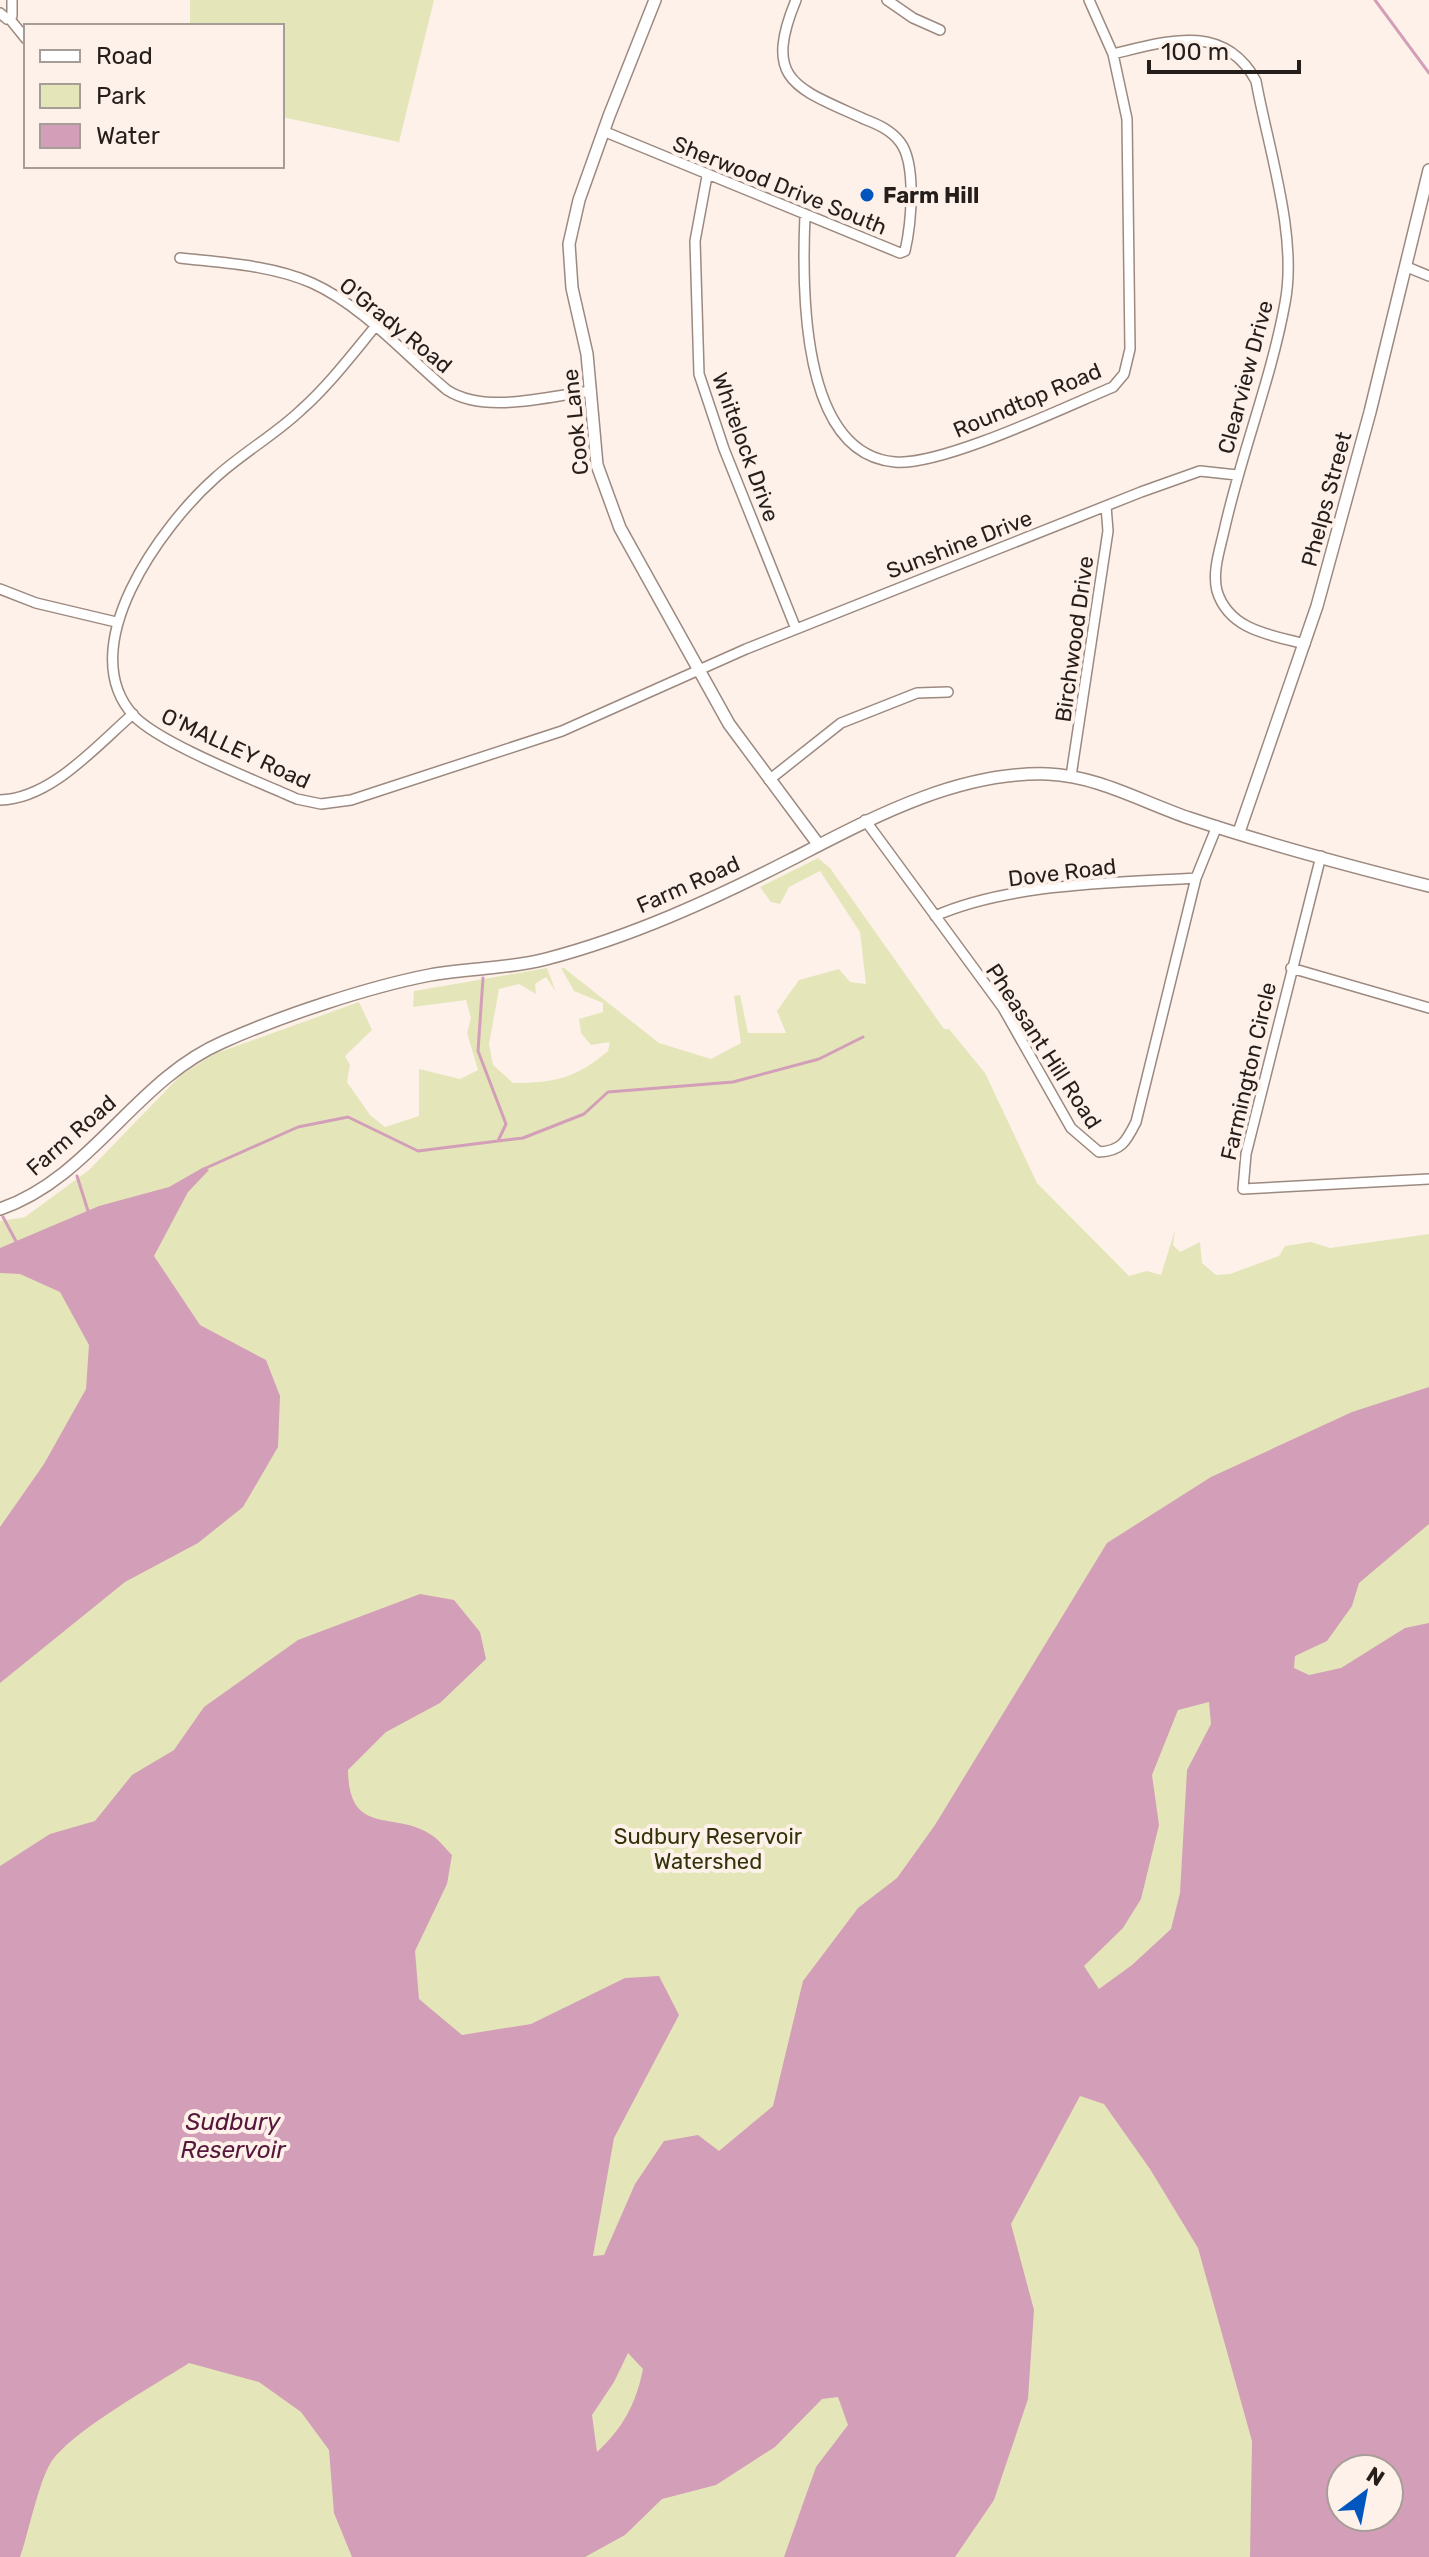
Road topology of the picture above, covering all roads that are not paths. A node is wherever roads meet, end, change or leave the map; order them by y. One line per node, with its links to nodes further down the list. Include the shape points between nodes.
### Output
1 (12, 0): 6 (street, via 13,13)
2 (655, 0): 10 (street, Cook Lane)
3 (796, 0): 13 (street, Sherwood Drive South, via 782,42 782,60 790,77 803,91 892,132 903,145 909,169 905,251)
4 (887, 0): 7 (street)
5 (1089, 0): 9 (street, Roundtop Road)
6 (5, 16): 8 (street)
7 (940, 30)
8 (24, 37)
9 (1113, 54): 13 (street, Roundtop Road, via 1127,119 1130,349 1124,374 1113,387 943,455 895,462 874,457 840,431 816,372 803,269); 19 (street, Clearview Drive, via 1179,41 1212,42 1246,63 1256,81 1288,274 1286,302)
10 (603, 131): 12 (street, Sherwood Drive South); 18 (street, Cook Lane, via 569,244)
11 (1429, 170): 15 (street, Phelps Street)
12 (707, 176): 13 (street, Sherwood Drive South); 23 (street, Whitelock Drive, via 695,241 699,374)
13 (805, 215)
14 (180, 258): 17 (street, O'Grady Road, via 297,277 333,295)
15 (1407, 267): 16 (street); 24 (street, Phelps Street)
16 (1429, 276)
17 (374, 328): 18 (street, O'Grady Road, via 447,390 469,400); 22 (street, O'MALLEY Road, via 307,405 204,488 138,576)
18 (591, 391): 25 (street, Cook Lane, via 597,465 610,508)
19 (1237, 475): 20 (street, Sunshine Drive, via 1200,471); 24 (street, Clearview Drive, via 1217,561 1220,598 1238,623)
20 (1106, 506): 23 (street, Sunshine Drive); 28 (street, Birchwood Drive, via 1108,531)
21 (0, 589): 22 (street)
22 (116, 622): 27 (street, O'MALLEY Road, via 116,677)
23 (796, 629): 25 (street, Sunshine Drive)
24 (1305, 644): 33 (street, Phelps Street)
25 (699, 669): 27 (street, O'MALLEY Road, via 562,731 331,804 297,799 168,739); 29 (street, Cook Lane)
26 (948, 692): 29 (street, via 922,692 841,723)
27 (133, 714): 30 (street, via 47,786)
28 (1071, 776): 31 (street, Farm Road, via 1002,776); 32 (street, Farm Road)
29 (769, 780): 34 (street, Cook Lane)
30 (0, 800)
31 (865, 820): 34 (street, Farm Road); 38 (street, Pheasant Hill Road)
32 (1217, 826): 33 (street, Farm Road); 36 (street, Pheasant Hill Road)
33 (1239, 832): 35 (street, Farm Road)
34 (818, 844): 42 (street, Farm Road, via 672,914 588,946 524,964 413,979 221,1042 164,1078 67,1171)
35 (1321, 856): 37 (street, Farm Road); 39 (street, Farmington Circle)
36 (1196, 878): 38 (street, Dove Road, via 968,902); 38 (street, Pheasant Hill Road, via 1136,1122 1126,1143 1115,1151 1099,1152 1071,1128 1024,1040)
37 (1429, 886)
38 (935, 916)
39 (1291, 968): 40 (street, Farmington Circle); 41 (street, Farmington Circle, via 1246,1154 1243,1189)
40 (1429, 1008)
41 (1429, 1179)
42 (0, 1209)

